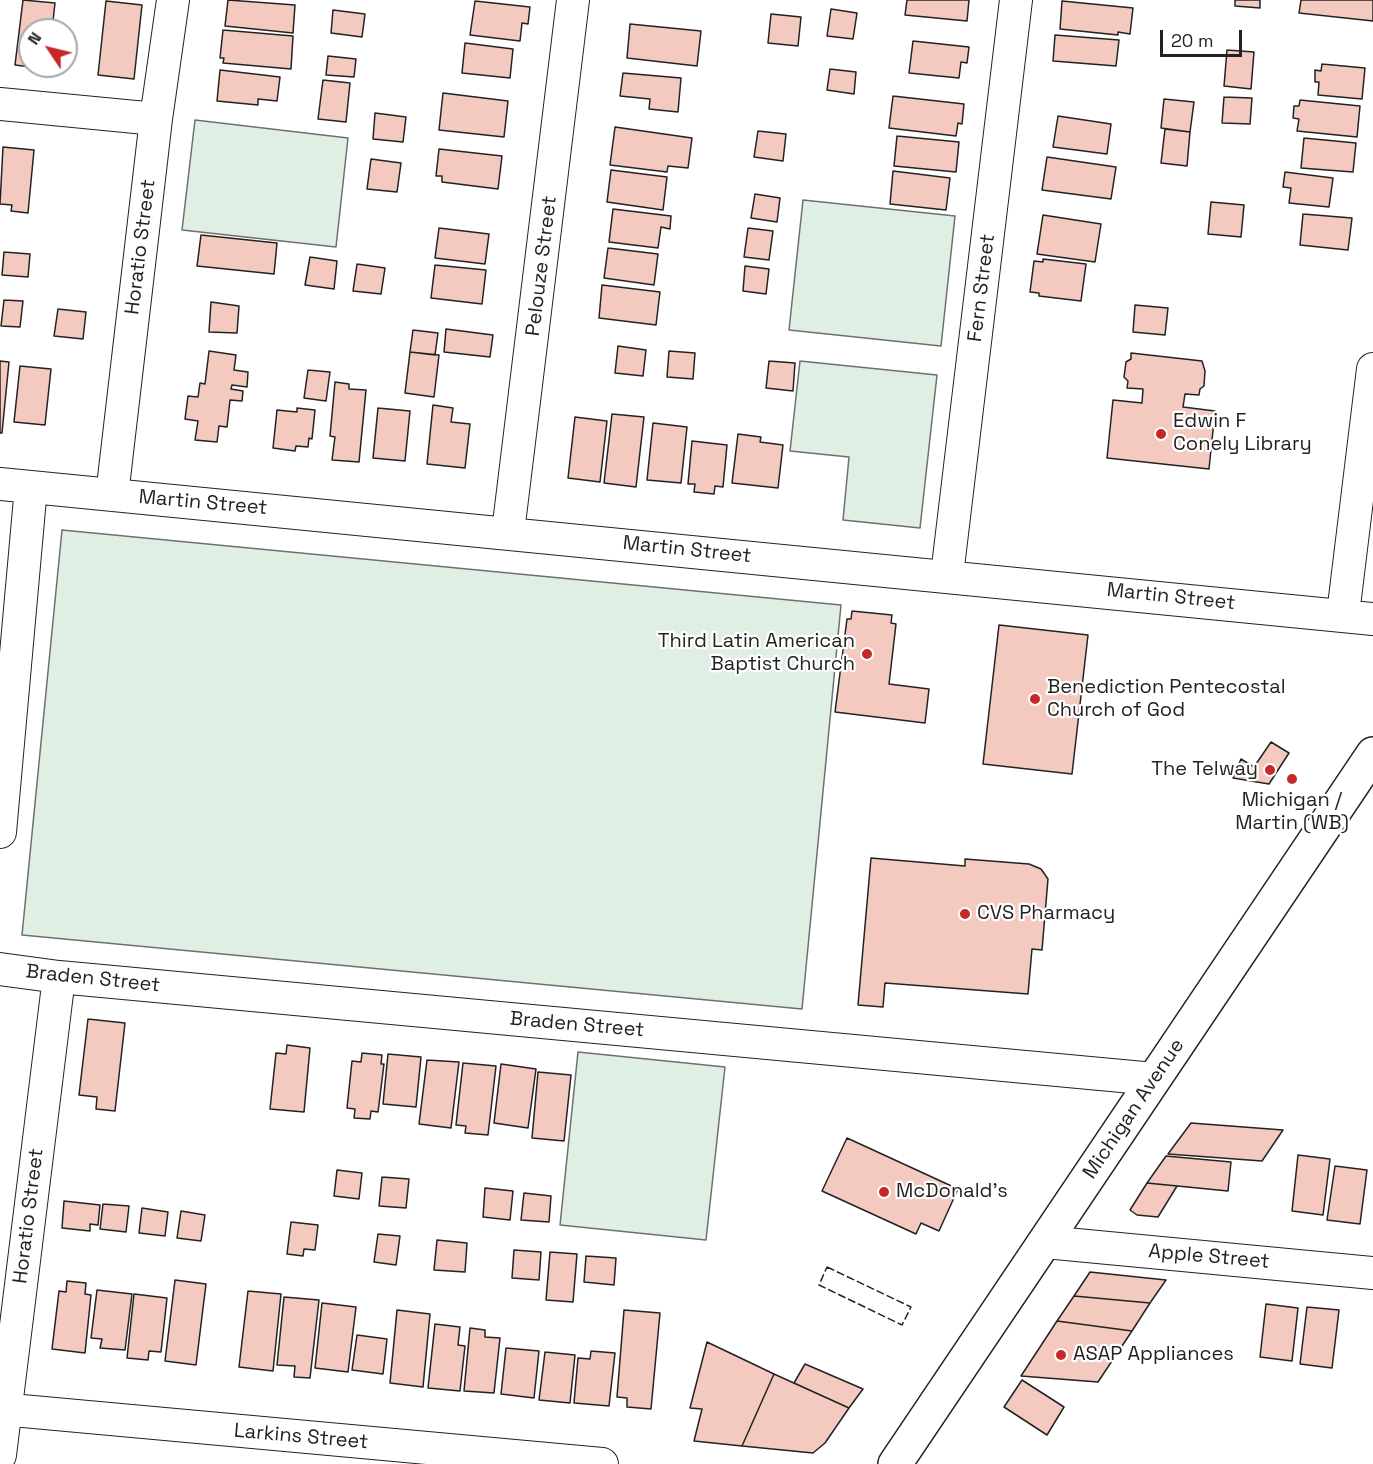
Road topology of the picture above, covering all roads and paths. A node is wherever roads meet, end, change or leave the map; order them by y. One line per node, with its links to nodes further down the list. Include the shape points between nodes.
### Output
1 (173, 0): 5 (street, Horatio Street)
2 (573, 0): 10 (street, Pelouze Street)
3 (1016, 0): 11 (street, Fern Street)
4 (0, 104): 5 (street)
5 (156, 119): 9 (street, Horatio Street)
6 (1373, 369): 12 (street)
7 (0, 484): 8 (street, Martin Street)
8 (31, 487): 9 (street, Martin Street); 14 (street)
9 (112, 495): 10 (street, Martin Street)
10 (508, 532): 11 (street, Martin Street)
11 (947, 575): 12 (street, Martin Street)
12 (1358, 616)
13 (1373, 754): 17 (main road, Michigan Avenue)
14 (0, 832)
15 (0, 969): 16 (street, Braden Street)
16 (59, 977): 17 (street, Braden Street); 20 (street, Horatio Street)
17 (1154, 1079): 18 (main road, Michigan Avenue)
18 (1045, 1242): 19 (street, Apple Street); 23 (main road, Michigan Avenue)
19 (1373, 1273)
20 (3, 1409): 21 (street, Horatio Street); 22 (street, Larkins Street)
21 (0, 1455)
22 (602, 1464)
23 (895, 1464)

